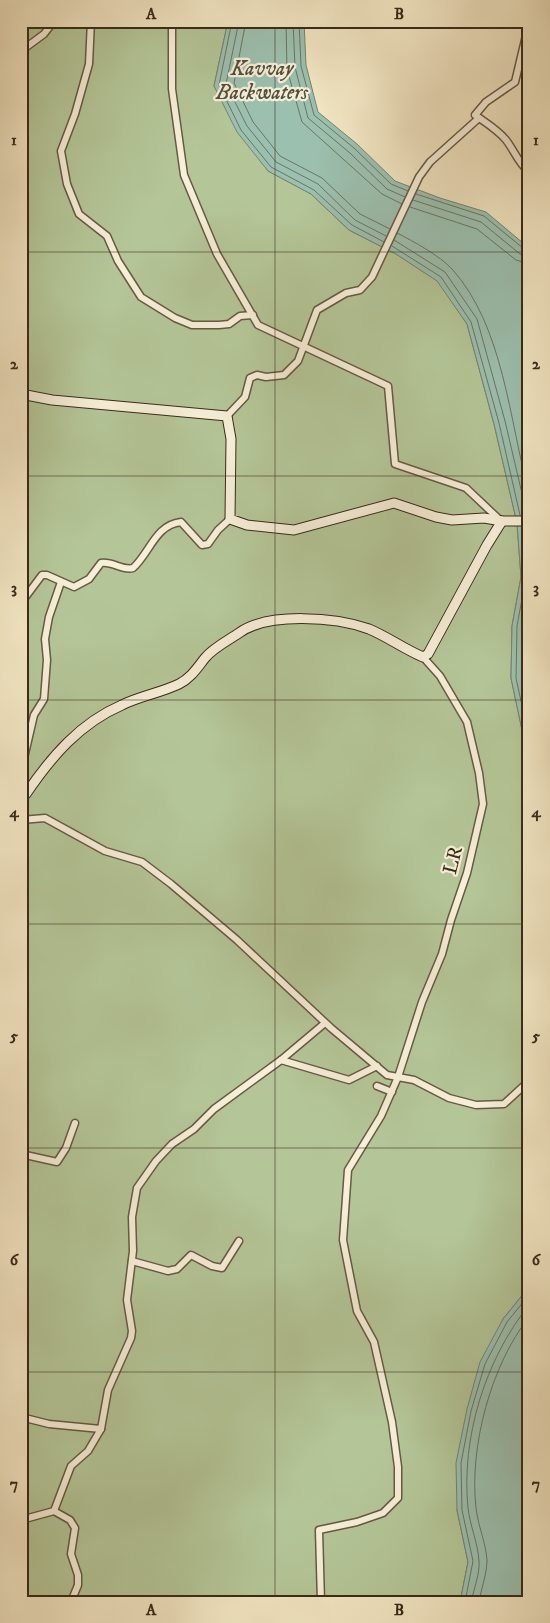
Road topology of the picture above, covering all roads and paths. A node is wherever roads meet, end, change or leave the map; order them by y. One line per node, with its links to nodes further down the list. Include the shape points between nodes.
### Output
1 (54, 21): 5 (street, via 44,34)
2 (91, 21): 8 (street, via 89,64 61,151 67,184 79,214 107,236 118,261 141,297 175,318 192,325 218,325 229,324 240,316)
3 (172, 21): 8 (street, via 172,88 184,175 217,254)
4 (529, 23): 6 (street, via 515,82 480,107 476,115)
5 (21, 51)
6 (480, 118): 7 (street, via 507,141); 9 (street, via 430,162 419,176 372,277 360,290 346,293 317,310)
7 (529, 172)
8 (253, 315): 9 (street, via 258,325)
9 (304, 347): 11 (street, via 298,361 284,375 266,377 257,374 250,378 245,397); 13 (street, via 388,386 395,464 466,488)
10 (21, 394): 11 (street, via 52,400)
11 (227, 416): 12 (street, via 231,439)
12 (230, 519): 13 (street, via 246,525 294,530 394,503 452,520 484,518); 15 (street, via 208,544 202,545 181,522 170,523 133,568 101,563 80,585 74,587)
13 (502, 521): 14 (street); 17 (street, via 441,633 428,654)
14 (529, 521)
15 (62, 582): 16 (street, via 42,575); 18 (street, via 45,639 44,700 34,715)
16 (21, 603)
17 (423, 656): 19 (street, via 352,624 303,620 257,624 241,631 206,656 197,670 181,683 120,705 86,726 69,739); 24 (street, LR, via 440,676 467,722 483,804 467,873 442,954 422,1002)
18 (21, 771)
19 (21, 797)
20 (21, 820): 21 (street, via 45,818 105,851 142,862 237,940)
21 (325, 1022): 22 (street); 23 (street)
22 (281, 1060): 23 (street, via 349,1080); 31 (street, via 214,1109 156,1161 137,1188 132,1217)
23 (377, 1066): 24 (street, via 387,1075)
24 (398, 1077): 25 (street, via 414,1080 449,1098 476,1104 504,1104); 27 (street, LR)
25 (529, 1081)
26 (377, 1086): 27 (street)
27 (392, 1092): 37 (street, LR, via 348,1170 343,1240 356,1311 374,1342 392,1422 398,1498 383,1513 319,1530)
28 (75, 1123): 29 (street, via 57,1162)
29 (21, 1154)
30 (239, 1241): 31 (street, via 222,1268 191,1254 177,1269 168,1270)
31 (132, 1261): 33 (street, via 127,1300 131,1338 108,1390)
32 (21, 1417): 33 (street, via 49,1424)
33 (101, 1429): 34 (street, via 88,1451 71,1466)
34 (54, 1511): 35 (street); 36 (street, via 70,1520 76,1528 71,1554 78,1585)
35 (21, 1520)
36 (71, 1602)
37 (321, 1602)

